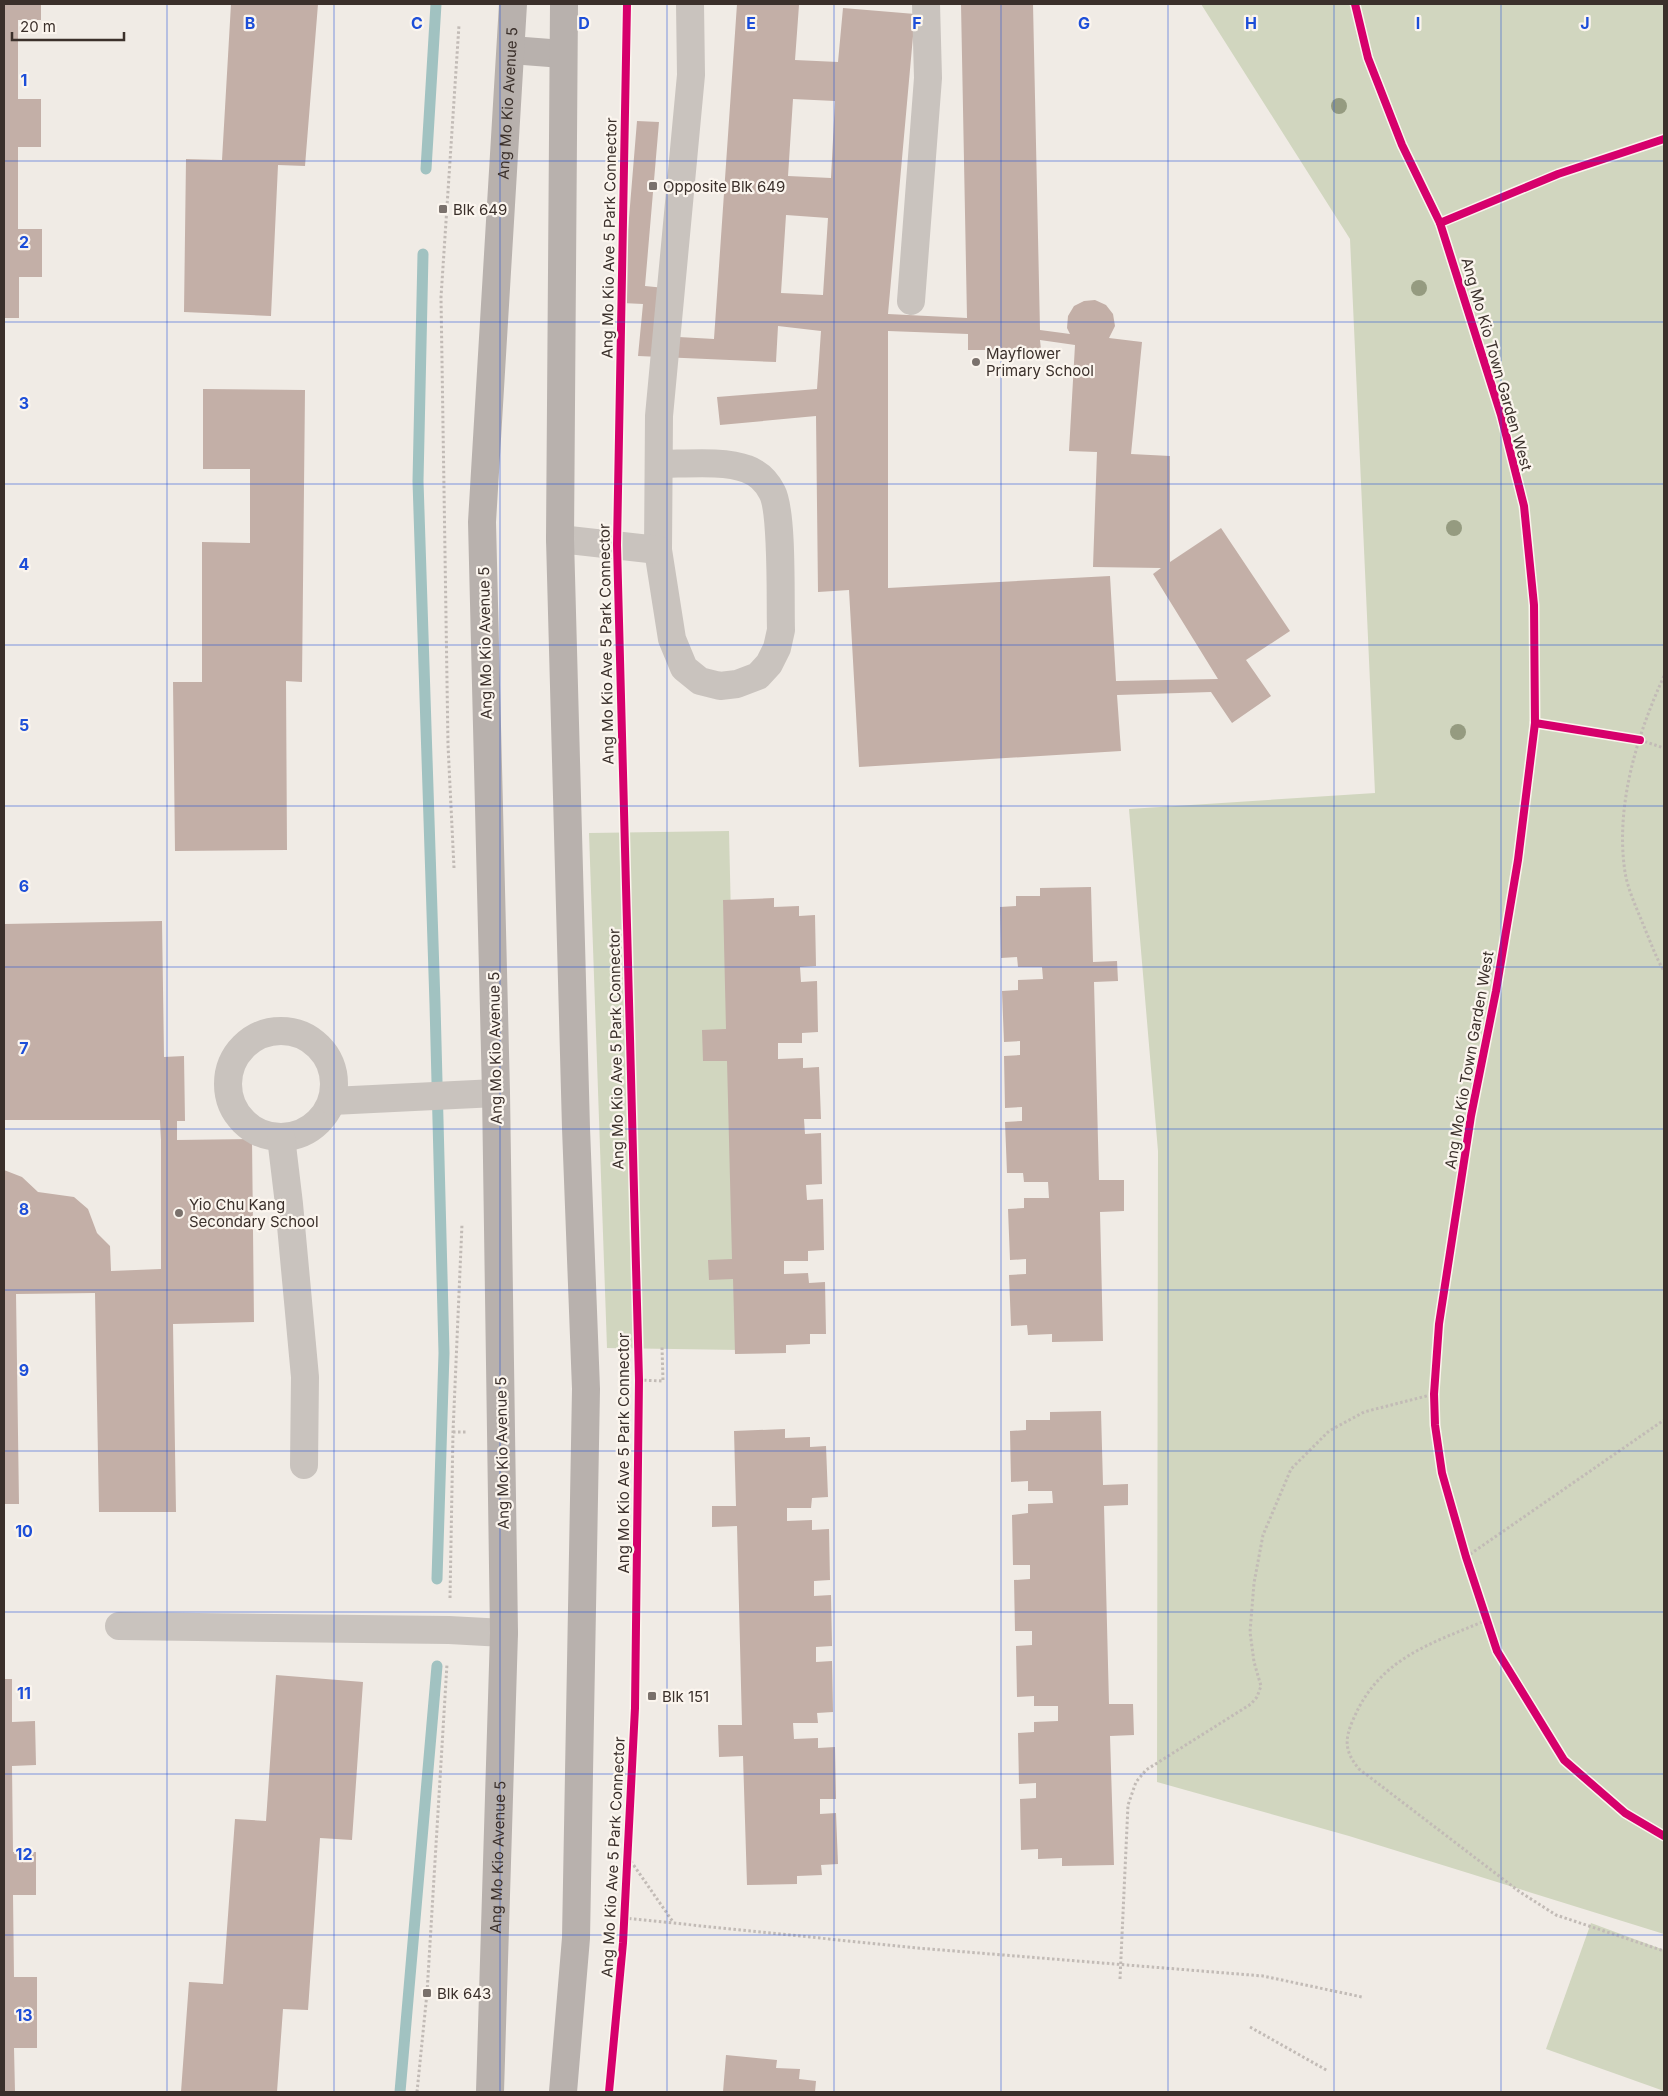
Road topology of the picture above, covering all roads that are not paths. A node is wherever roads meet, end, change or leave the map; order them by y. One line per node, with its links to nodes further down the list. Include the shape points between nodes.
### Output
1 (513, 4): 5 (main road, Ang Mo Kio Avenue 5)
2 (564, 4): 6 (main road)
3 (690, 4): 8 (lane, via 691,75 659,416)
4 (926, 4): 7 (lane, via 928,78)
5 (511, 50): 6 (main road); 11 (main road, Ang Mo Kio Avenue 5, via 482,522)
6 (564, 54): 9 (main road)
7 (911, 302)
8 (659, 464): 10 (lane); 10 (lane, via 734,465 749,469 762,478 773,493 778,517 781,630 777,648 758,676 720,686 700,681 684,668 672,639)
9 (560, 539): 10 (lane); 18 (main road, via 586,1389 576,1938)
10 (658, 550)
11 (496, 1093): 12 (lane); 16 (main road, Ang Mo Kio Avenue 5)
12 (332, 1101): 13 (lane, via 318,1124 293,1137); 13 (lane, via 334,1072 320,1047 297,1032 269,1031 244,1044 229,1068 227,1096 241,1122 264,1137)
13 (280, 1137): 14 (lane, via 305,1377)
14 (304, 1465)
15 (119, 1626): 16 (lane)
16 (504, 1633): 17 (main road, Ang Mo Kio Avenue 5)
17 (490, 2092)
18 (563, 2092)

